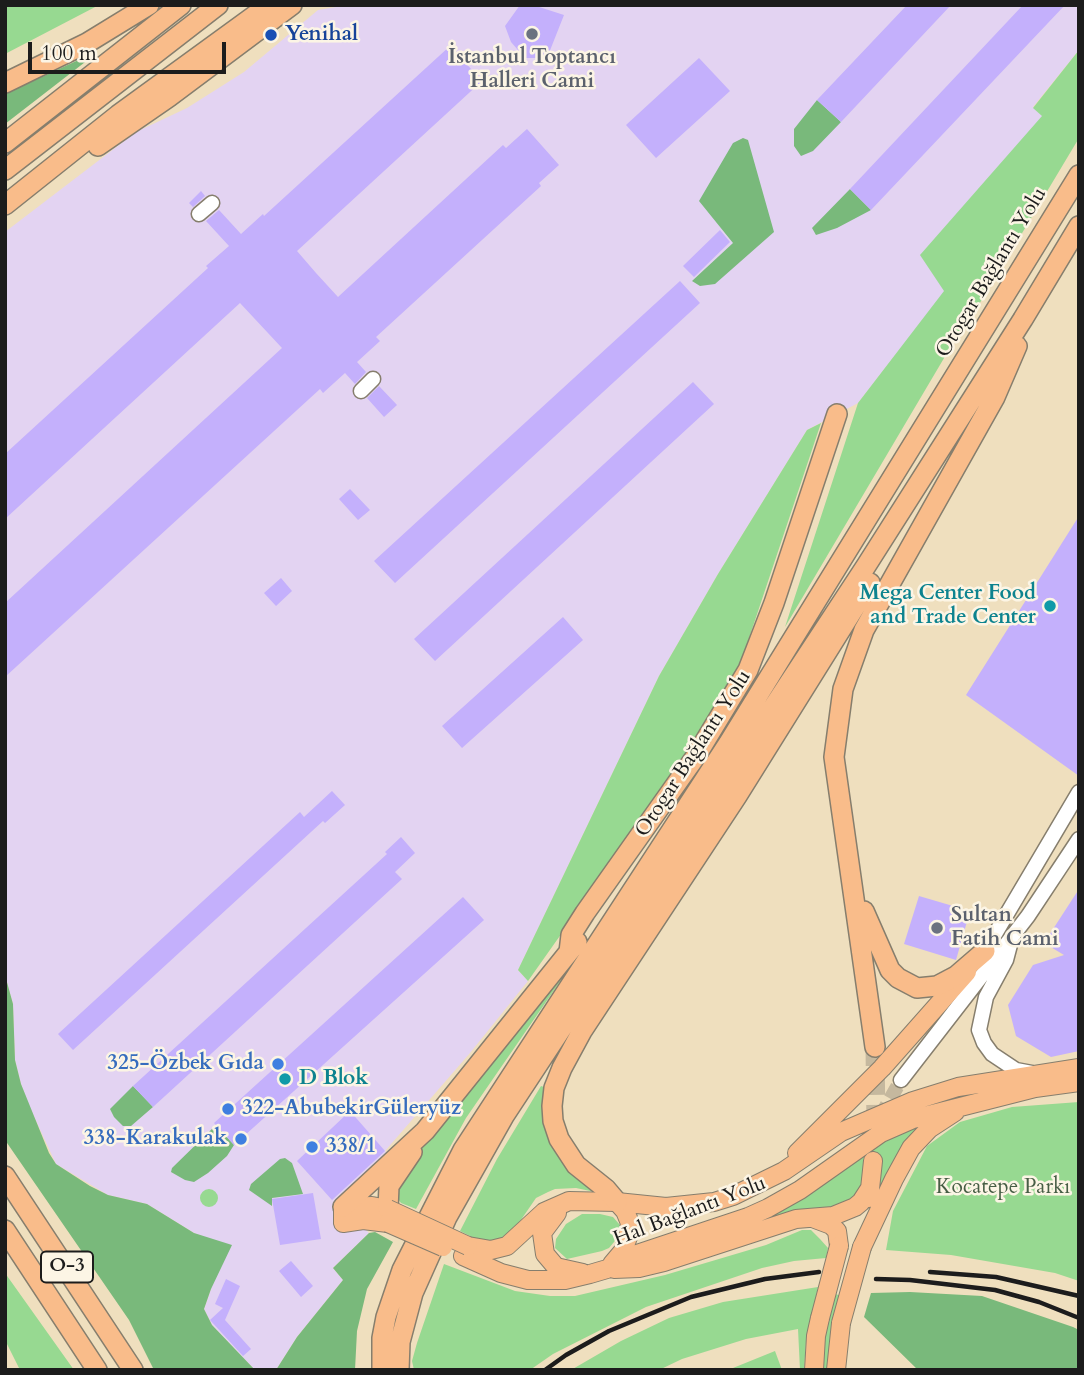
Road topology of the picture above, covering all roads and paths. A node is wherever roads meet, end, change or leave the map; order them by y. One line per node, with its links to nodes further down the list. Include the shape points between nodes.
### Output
1 (149, 5): 6 (highway, via 87,43)
2 (181, 5): 7 (highway)
3 (218, 5): 8 (highway)
4 (269, 5): 9 (highway)
5 (292, 5): 9 (highway, via 115,135)
6 (5, 83)
7 (5, 144)
8 (5, 170)
9 (44, 174): 12 (highway)
10 (1079, 175): 20 (highway, Otogar Bağlantı Yolu)
11 (212, 202): 13 (street)
12 (5, 205)
13 (199, 214)
14 (1079, 226): 15 (highway, Otogar Bağlantı Yolu)
15 (1023, 319): 19 (highway, Otogar Bağlantı Yolu); 23 (highway, via 1016,350 995,397 864,630 843,689 834,757)
16 (373, 379): 17 (street)
17 (361, 391)
18 (837, 414): 26 (highway, via 748,670 696,756 584,914 571,935)
19 (946, 441): 39 (highway, via 930,481 848,619 562,1068 552,1106 559,1139 576,1165); 50 (highway, Otogar Bağlantı Yolu, via 504,1115 447,1217 412,1293 400,1342)
20 (728, 744): 26 (highway, via 701,770); 49 (highway, Otogar Bağlantı Yolu, via 478,1125 445,1183 393,1295 382,1338)
21 (1079, 792): 25 (street)
22 (1079, 839): 24 (street)
23 (852, 870): 25 (highway, via 881,953 890,970 906,984 937,986); 27 (highway)
24 (1012, 936): 29 (street, via 1006,960 986,997 979,1030 984,1044 1002,1062); 30 (street)
25 (985, 951): 36 (main road, via 882,1068)
26 (569, 952): 33 (highway)
27 (875, 1047)
28 (1079, 1068): 29 (main road, Hal Bağlantı Yolu)
29 (1035, 1074): 36 (main road, Hal Bağlantı Yolu, via 958,1087 882,1113 841,1132)
30 (901, 1080)
31 (1079, 1082): 32 (main road, Hal Bağlantı Yolu)
32 (971, 1103): 44 (main road, via 929,1129 911,1148); 46 (main road, Hal Bağlantı Yolu, via 881,1133 800,1190 748,1217 637,1254)
33 (425, 1131): 40 (highway); 41 (highway, via 389,1186)
34 (873, 1161): 37 (main road)
35 (5, 1176): 48 (highway, O-3)
36 (762, 1182): 39 (main road, Hal Bağlantı Yolu, via 733,1196 693,1206)
37 (870, 1188): 42 (main road, via 855,1207 833,1216); 44 (main road)
38 (569, 1200): 39 (main road); 45 (main road, Hal Bağlantı Yolu, via 544,1212 507,1246); 46 (main road, via 542,1233 545,1254 556,1267)
39 (617, 1202): 46 (main road, via 630,1223 628,1237 623,1251)
40 (343, 1207): 41 (main road, via 343,1223)
41 (388, 1216): 45 (main road, Hal Bağlantı Yolu, bridge)
42 (805, 1218): 46 (main road, via 664,1262); 51 (main road, bridge, via 823,1221 839,1235 816,1336)
43 (5, 1230): 47 (highway, O-3)
44 (862, 1247): 52 (main road, bridge, via 841,1323)
45 (466, 1251): 46 (main road, Hal Bağlantı Yolu, via 501,1273 528,1280 565,1280)
46 (599, 1272)
47 (97, 1370)
48 (133, 1370)
49 (382, 1370)
50 (399, 1370)
51 (814, 1370)
52 (836, 1370)

